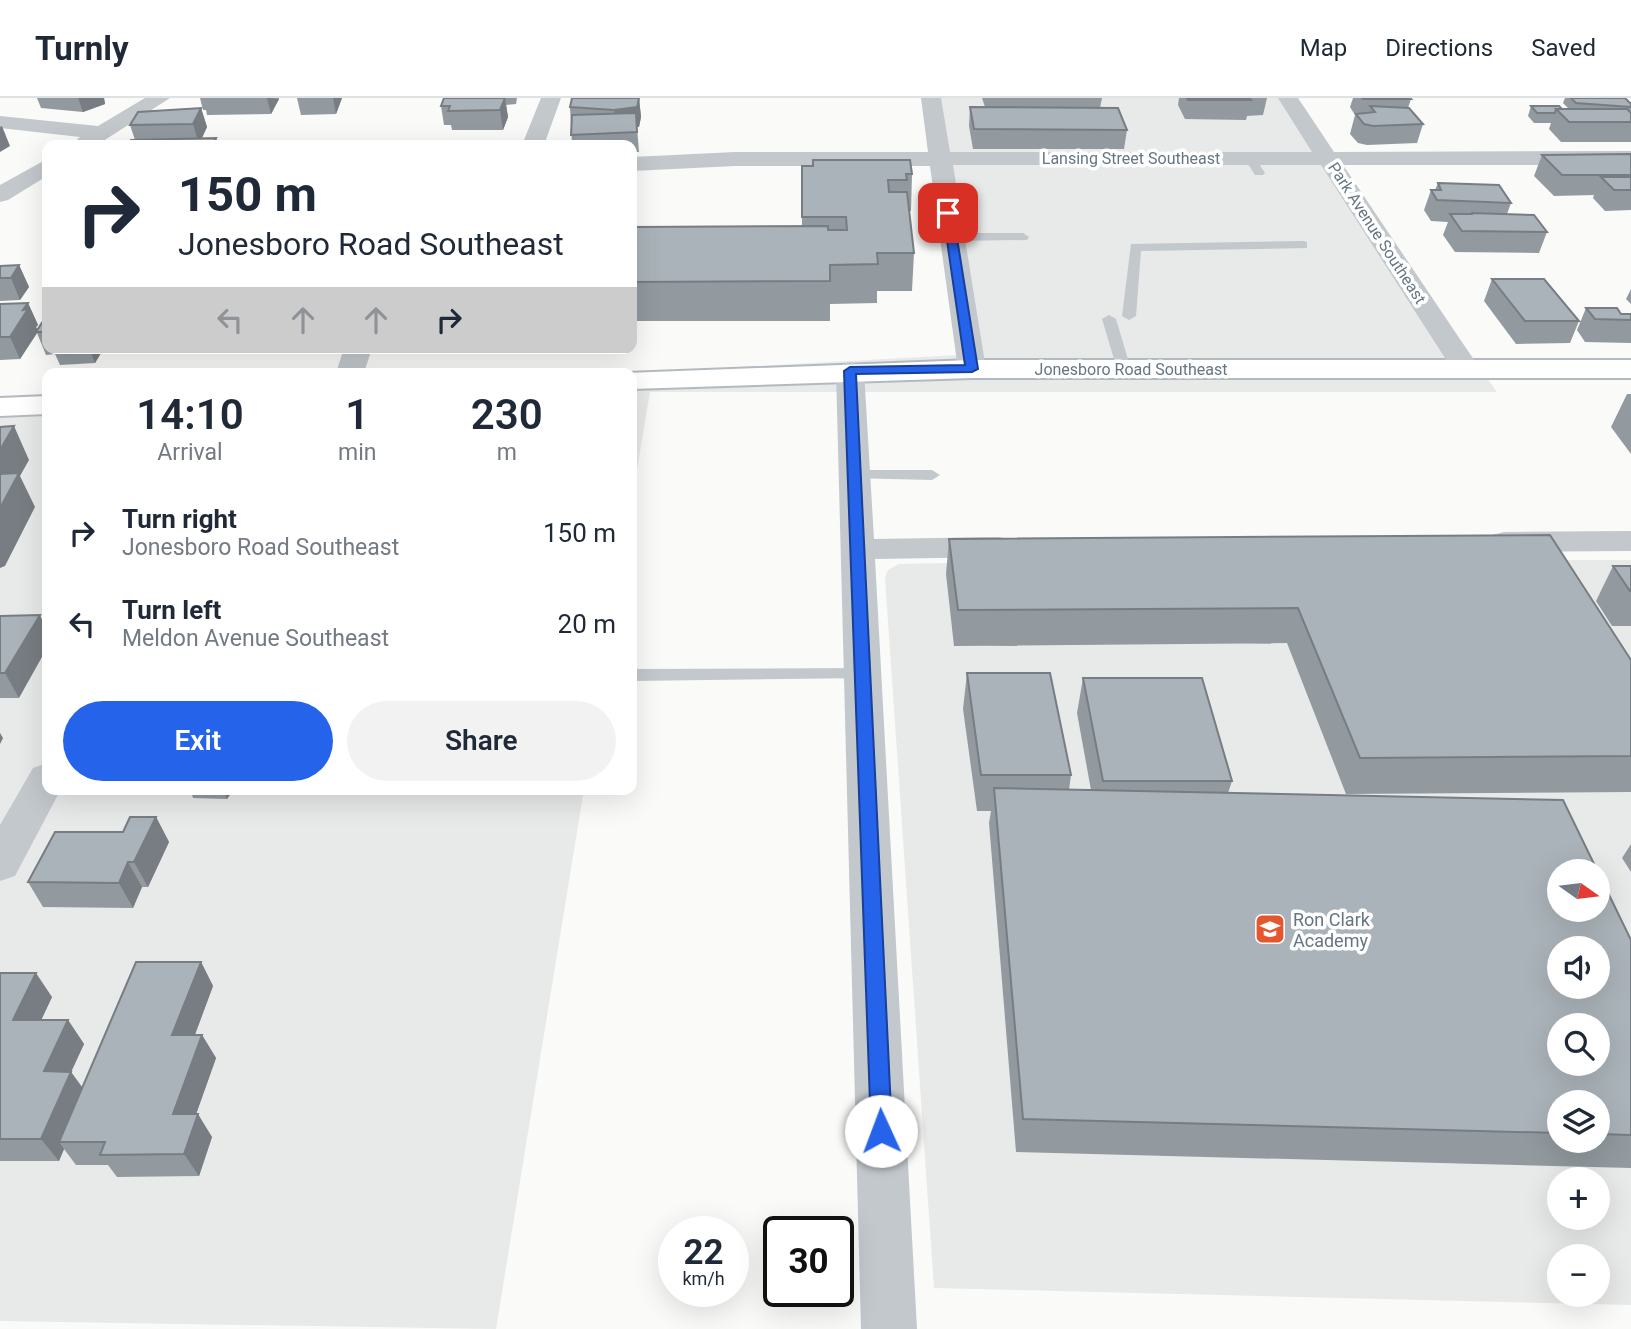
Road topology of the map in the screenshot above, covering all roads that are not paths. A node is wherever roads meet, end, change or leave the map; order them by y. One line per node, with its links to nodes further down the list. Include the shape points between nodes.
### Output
1 (160, 98): 6 (street)
2 (551, 98): 8 (street)
3 (931, 98): 9 (street)
4 (1288, 98): 10 (street, Park Avenue Southeast)
5 (0, 122): 6 (street)
6 (102, 133): 7 (street)
7 (90, 140)
8 (535, 140)
9 (940, 158): 10 (street, Lansing Street Southeast, via 1254,166); 12 (street, Lansing Street Southeast); 16 (street)
10 (1328, 158): 11 (street, Lansing Street Southeast); 23 (street, Park Avenue Southeast)
11 (1631, 158)
12 (637, 164)
13 (42, 169): 15 (street)
14 (42, 193): 15 (street)
15 (1, 194)
16 (952, 237): 17 (lane); 21 (street)
17 (1023, 237)
18 (1303, 245): 19 (lane, via 1135,247)
19 (1129, 316)
20 (1109, 319): 22 (lane)
21 (972, 369): 22 (main road, Jonesboro Road Southeast); 25 (main road, Jonesboro Road Southeast)
22 (1124, 369): 23 (main road, Jonesboro Road Southeast)
23 (1466, 369): 24 (main road, Jonesboro Road Southeast)
24 (1631, 369)
25 (850, 371): 26 (main road, Jonesboro Road Southeast); 29 (street)
26 (637, 380)
27 (42, 405): 28 (main road)
28 (0, 407)
29 (855, 475): 30 (lane); 34 (street)
30 (932, 475)
31 (1631, 541): 32 (street)
32 (1478, 543)
33 (1033, 547): 34 (street)
34 (859, 549): 35 (street)
35 (863, 674): 36 (lane); 39 (street)
36 (637, 675)
37 (42, 787): 38 (street)
38 (0, 864)
39 (889, 1329)

